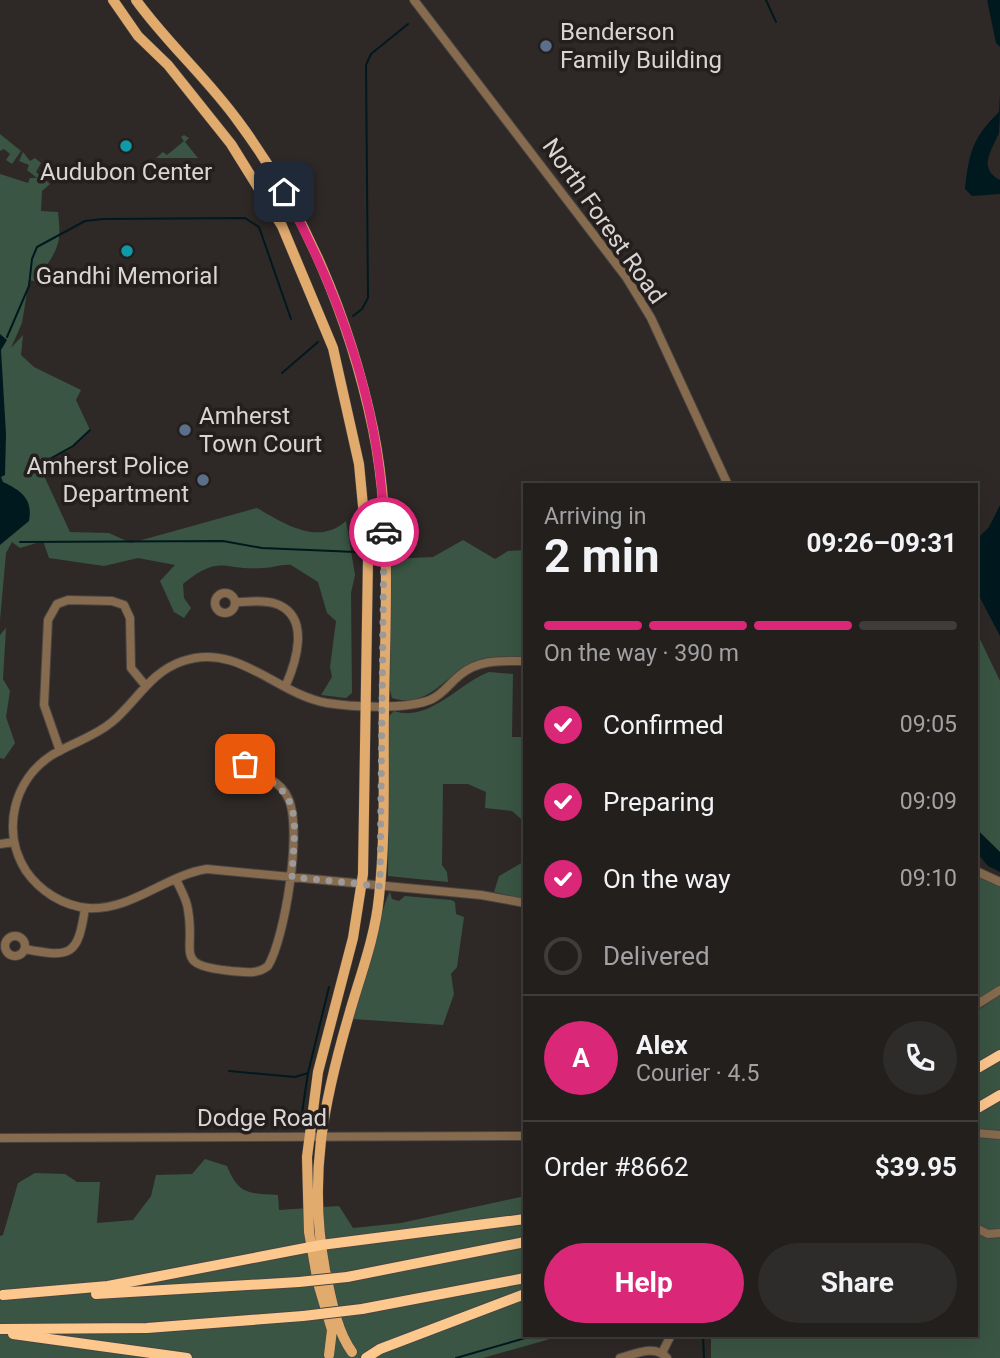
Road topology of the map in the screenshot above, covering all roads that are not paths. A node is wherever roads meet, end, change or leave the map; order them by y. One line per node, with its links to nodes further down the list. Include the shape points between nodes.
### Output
1 (113, 0): 5 (main road, via 138,36)
2 (136, 0): 4 (main road)
3 (414, 0): 8 (street, North Forest Road, via 626,276 651,318)
4 (183, 54): 5 (main road); 6 (main road)
5 (168, 65): 7 (main road)
6 (236, 117): 7 (main road); 10 (main road, via 274,173 326,272 368,406)
7 (220, 129): 9 (main road, via 282,226 319,310 349,406)
8 (727, 483)
9 (366, 517): 10 (main road); 15 (main road)
10 (384, 517): 16 (main road)
11 (235, 602): 14 (street, via 275,603 294,618 296,659)
12 (523, 661): 16 (street, via 479,664 432,699 414,705)
13 (145, 685): 14 (street, via 170,666 207,656 233,660); 17 (street, via 109,724); 17 (street, via 131,668 131,622 124,606 112,601 57,604 48,620 44,705)
14 (286, 685): 15 (street, via 326,703)
15 (366, 704): 16 (street); 25 (main road)
16 (384, 705): 26 (main road)
17 (60, 751): 19 (street, via 31,774 19,794 12,820)
18 (244, 770): 22 (street, via 270,778 288,798 293,812)
19 (14, 842): 20 (street); 28 (street, via 20,861 40,887 57,899)
20 (0, 844)
21 (978, 872): 24 (street)
22 (292, 877): 23 (street, via 207,869); 23 (street, via 271,961 253,972 203,968 194,962 189,952 189,911); 25 (street)
23 (176, 879): 28 (street, via 119,904)
24 (1000, 882)
25 (362, 884): 26 (street); 39 (main road, via 353,938 318,1072)
26 (380, 886): 27 (street); 39 (main road, via 372,940)
27 (523, 903)
28 (85, 908): 29 (street, via 80,940 69,952 56,955)
29 (25, 949)
30 (1000, 990): 31 (street)
31 (978, 1004)
32 (1000, 1055): 33 (highway)
33 (978, 1068)
34 (1000, 1095): 35 (highway)
35 (978, 1108)
36 (978, 1133): 37 (street)
37 (1000, 1135)
38 (523, 1136): 39 (street, Dodge Road)
39 (314, 1137): 40 (street, Dodge Road); 45 (main road)
40 (0, 1138)
41 (523, 1219): 45 (highway)
42 (978, 1229): 43 (street)
43 (1000, 1233)
44 (523, 1242): 47 (highway, bridge, via 299,1282 150,1293)
45 (316, 1246): 47 (highway, via 108,1286); 51 (main road); 53 (main road, via 318,1283 332,1330)
46 (523, 1278): 49 (highway, bridge, via 303,1316 147,1328)
47 (2, 1295)
48 (523, 1295): 55 (highway)
49 (0, 1331): 54 (highway)
50 (670, 1337): 52 (street)
51 (354, 1355): 53 (main road, via 342,1348)
52 (664, 1355): 56 (street, via 649,1350)
53 (328, 1356)
54 (187, 1358)
55 (366, 1358)
56 (620, 1358)

